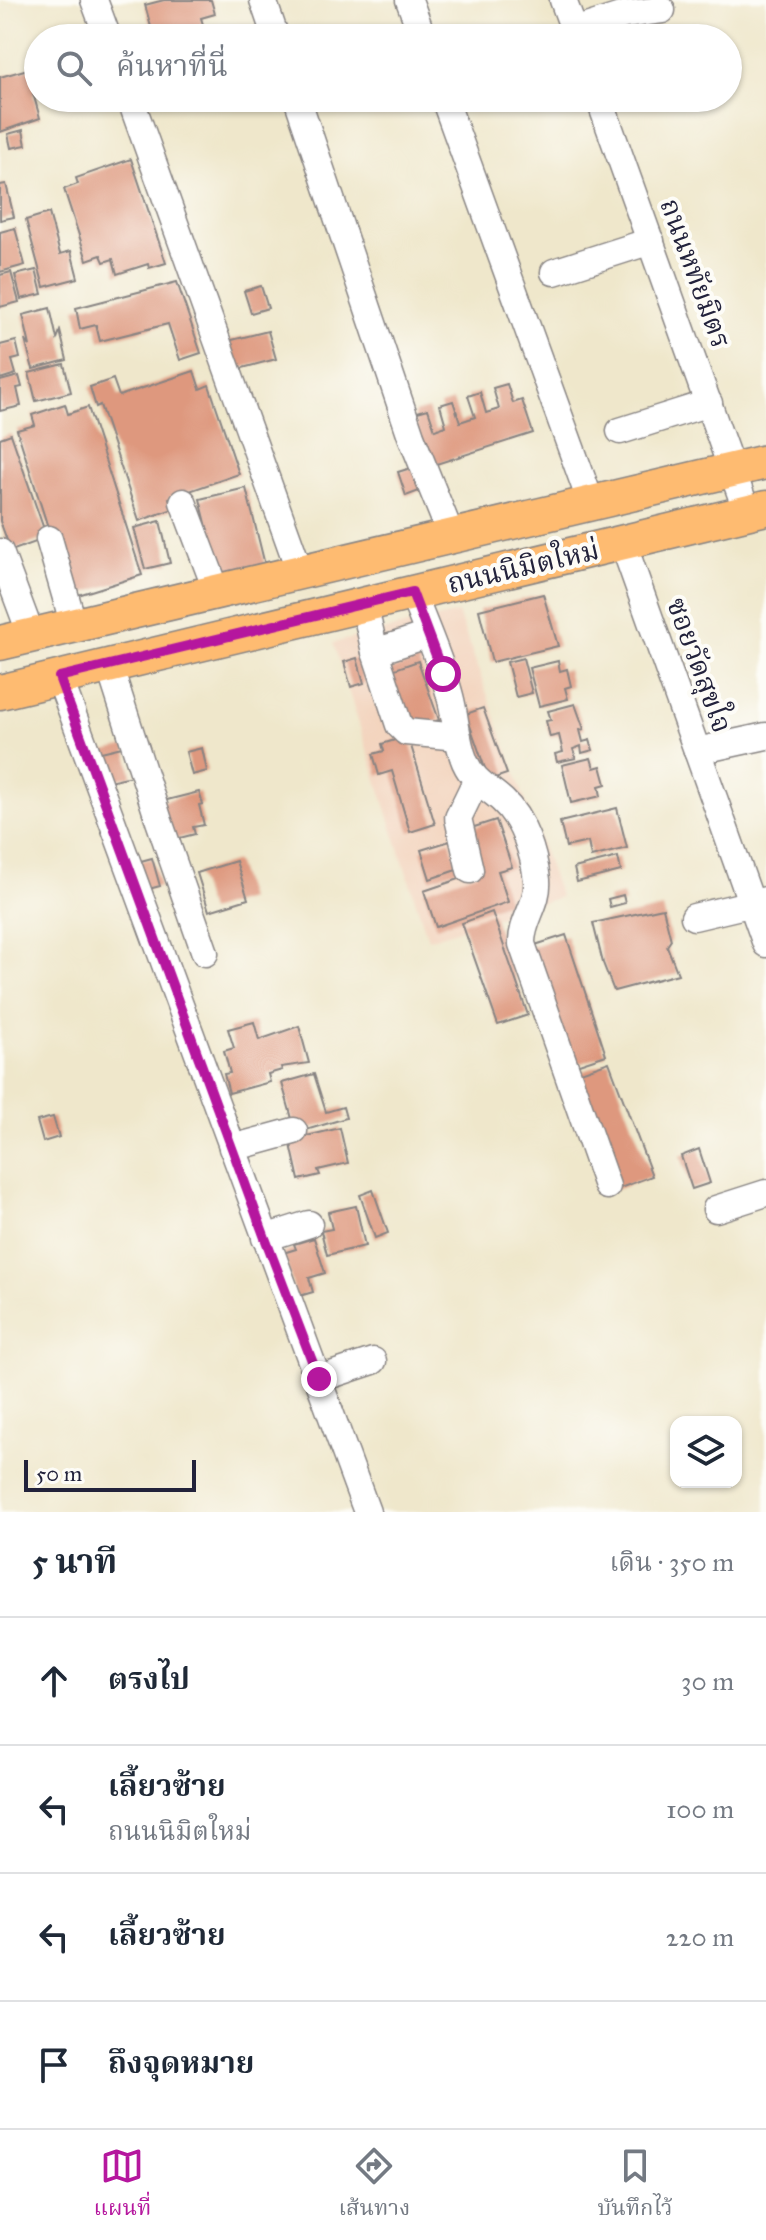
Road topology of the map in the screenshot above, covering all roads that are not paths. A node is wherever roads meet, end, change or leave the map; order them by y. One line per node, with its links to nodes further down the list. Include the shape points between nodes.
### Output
1 (94, 0): 6 (street)
2 (263, 0): 7 (street)
3 (409, 0): 8 (street)
4 (563, 0): 9 (street)
5 (662, 10): 10 (street)
6 (103, 24)
7 (271, 24)
8 (418, 24)
9 (572, 24)
10 (602, 24)
11 (135, 112): 27 (street)
12 (302, 112): 23 (street, via 411,436)
13 (449, 112): 21 (street)
14 (604, 112): 15 (street, ถนนหทัยมิตร)
15 (651, 241): 16 (street); 17 (street, ถนนหทัยมิตร)
16 (554, 272)
17 (709, 403): 18 (street); 19 (street, ถนนหทัยมิตร)
18 (620, 431)
19 (750, 466): 21 (main road, ถนนนิมิตใหม่); 22 (street, ถนนหทัยมิตร)
20 (183, 502): 28 (street)
21 (591, 503): 23 (main road, ถนนนิมิตใหม่)
22 (756, 510): 25 (main road, ถนนนิมิตใหม่)
23 (452, 538): 27 (main road, ถนนนิมิตใหม่)
24 (49, 539): 31 (street)
25 (623, 543): 29 (main road, ถนนนิมิตใหม่); 40 (street, ซอยวัดสุขใจ)
26 (0, 552): 33 (street)
27 (300, 572): 28 (main road, ถนนนิมิตใหม่)
28 (217, 592): 31 (main road, ถนนนิมิตใหม่)
29 (412, 592): 30 (main road, ถนนนิมิตใหม่); 32 (street)
30 (364, 604): 34 (street); 35 (main road, ถนนนิมิตใหม่)
31 (74, 626): 33 (main road, ถนนนิมิตใหม่)
32 (427, 635): 34 (street); 39 (street, via 451,699)
33 (16, 639)
34 (375, 652): 39 (street, via 399,725 406,732)
35 (109, 665): 36 (main road, ถนนนิมิตใหม่); 46 (street)
36 (59, 677): 37 (main road, ถนนนิมิตใหม่); 48 (street)
37 (0, 692)
38 (766, 736): 40 (street)
39 (458, 737): 41 (street)
40 (697, 751): 43 (street, ซอยวัดสุขใจ)
41 (476, 781): 42 (street, via 458,818); 49 (street, via 511,809 525,834 537,891 522,944)
42 (470, 870)
43 (759, 902): 44 (street); 45 (street, ซอยวัดสุขใจ)
44 (694, 917)
45 (766, 944)
46 (205, 953)
47 (294, 1131): 48 (street)
48 (232, 1148): 53 (street)
49 (607, 1186)
50 (766, 1193): 51 (street)
51 (716, 1209)
52 (309, 1224): 53 (street)
53 (265, 1238): 55 (street)
54 (373, 1361): 55 (street)
55 (319, 1379): 56 (street)
56 (367, 1512)

